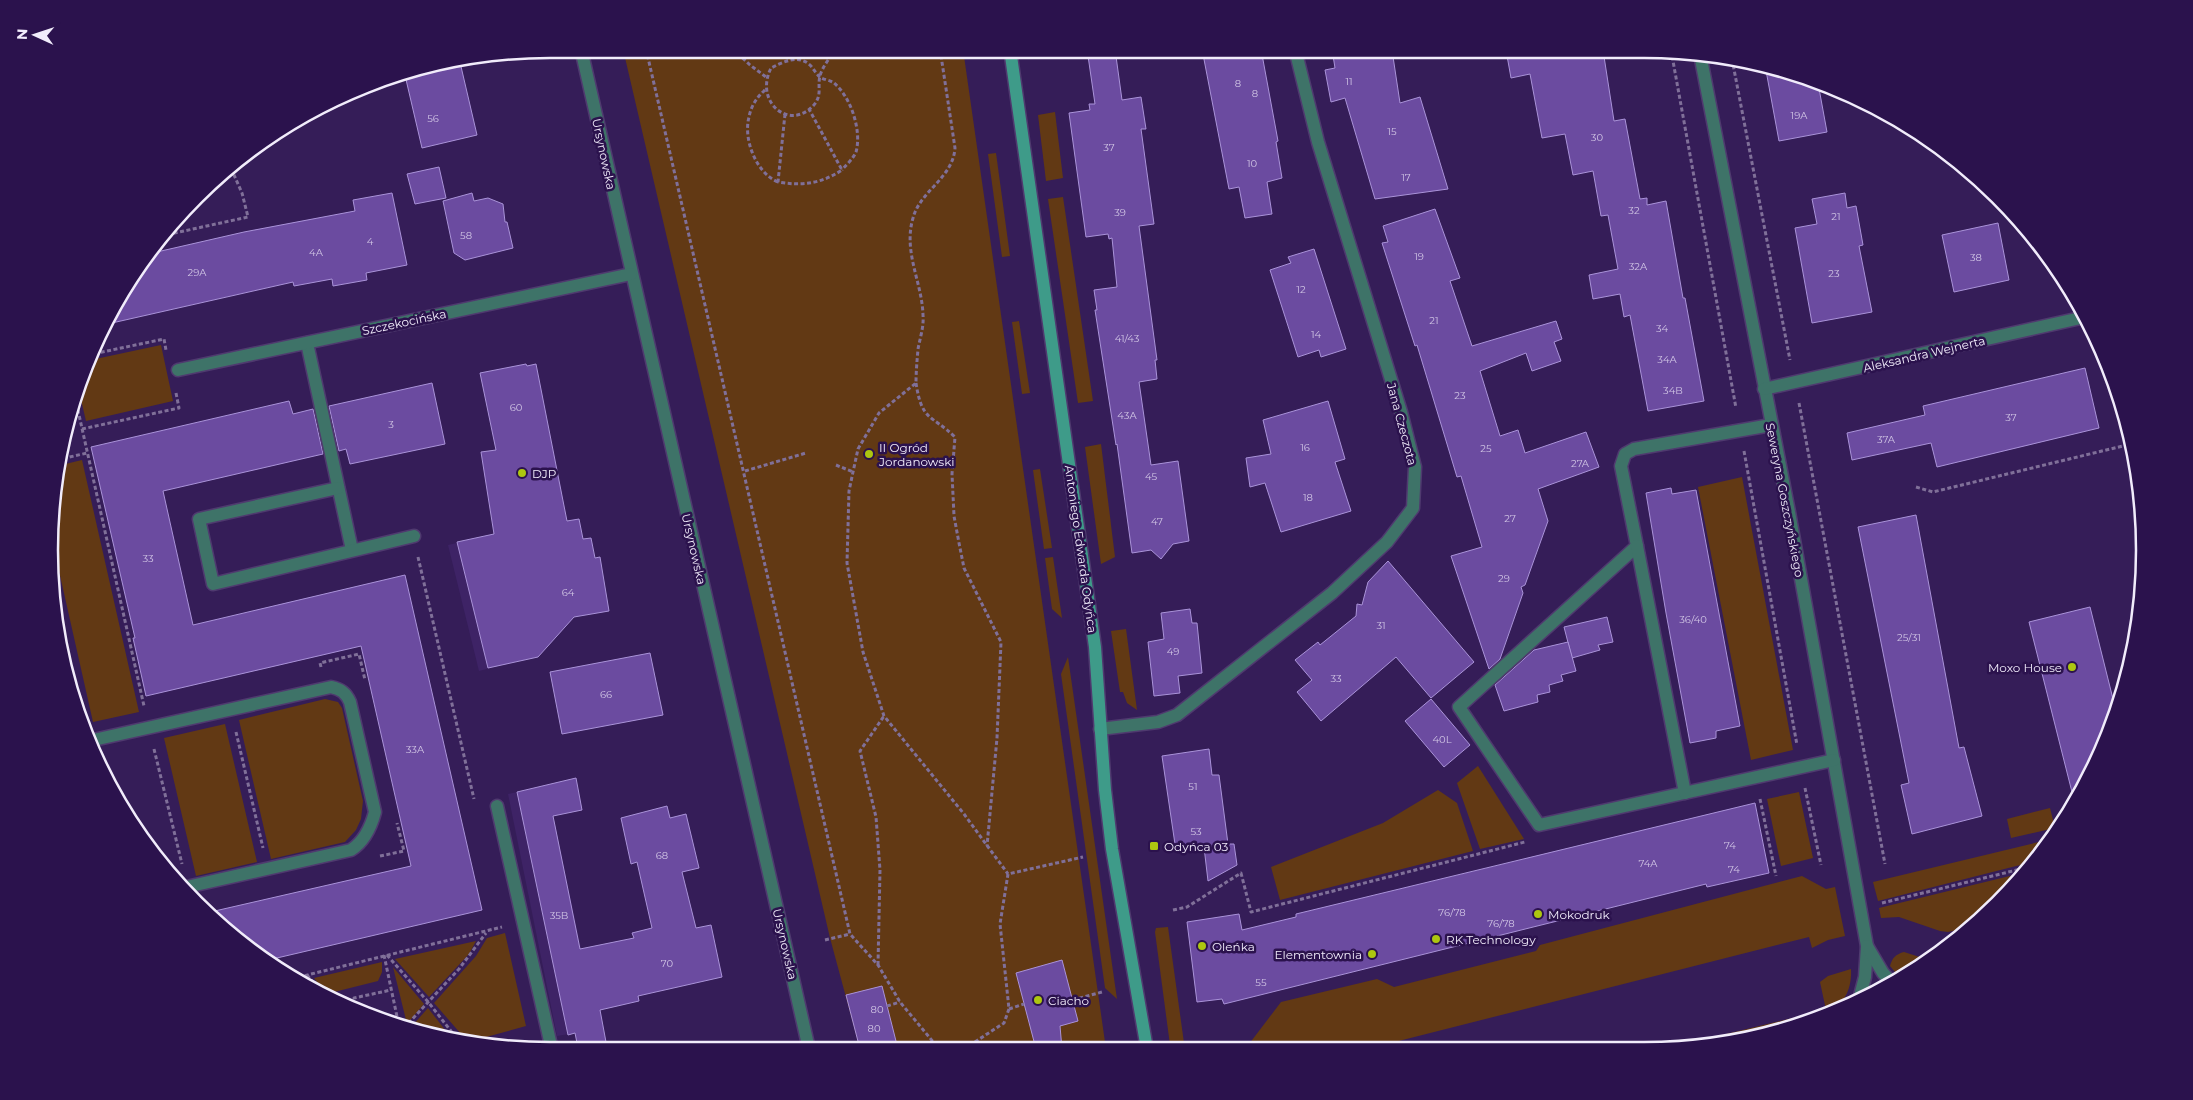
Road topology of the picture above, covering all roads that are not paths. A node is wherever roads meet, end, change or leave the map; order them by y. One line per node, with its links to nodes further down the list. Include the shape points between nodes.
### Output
1 (583, 58): 5 (street, Ursynowska)
2 (1011, 58): 15 (street, Antoniego Edwarda Odyńca, via 1095,647)
3 (1298, 58): 15 (street, Jana Czeczota, via 1318,142 1401,412 1415,467 1413,508 1387,542 1332,593 1177,715 1158,722)
4 (1701, 61): 9 (street, Seweryna Goszczyńskiego)
5 (631, 274): 7 (street, Szczekocińska); 25 (street, Ursynowska)
6 (2078, 319): 9 (street, Aleksandra Wejnerta)
7 (307, 343): 8 (street, Szczekocińska); 11 (street)
8 (178, 370)
9 (1764, 389): 10 (street, Seweryna Goszczyńskiego)
10 (1771, 426): 13 (street, via 1634,449 1625,454 1621,466); 17 (street, Seweryna Goszczyńskiego)
11 (338, 488): 14 (street); 14 (street, via 199,519 212,584)
12 (414, 536): 14 (street)
13 (1636, 546): 18 (street); 18 (street, via 1459,707 1539,825)
14 (352, 550)
15 (1100, 729): 26 (street, Antoniego Edwarda Odyńca, via 1112,849)
16 (96, 739): 20 (street, via 332,687 346,694 375,812 363,839 351,850)
17 (1834, 760): 18 (street); 21 (street, Seweryna Goszczyńskiego)
18 (1685, 793)
19 (497, 806): 24 (street)
20 (191, 887)
21 (1867, 946): 22 (street, Seweryna Goszczyńskiego); 23 (street, Seweryna Goszczyńskiego)
22 (1888, 978)
23 (1861, 992)
24 (550, 1042)
25 (807, 1042)
26 (1146, 1042)

